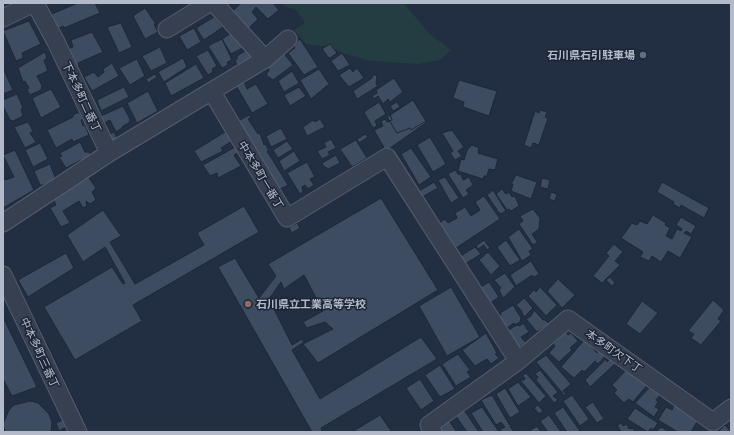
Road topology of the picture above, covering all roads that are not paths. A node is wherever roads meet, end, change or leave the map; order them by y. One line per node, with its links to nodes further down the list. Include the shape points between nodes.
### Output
1 (35, 3): 4 (street); 9 (street, 下本多町二番丁)
2 (209, 3): 5 (street)
3 (214, 3): 7 (street)
4 (3, 18)
5 (167, 29)
6 (288, 39): 7 (street)
7 (265, 59): 8 (street)
8 (212, 92): 9 (street); 12 (street, 中本多町一番丁, via 287,218 387,157)
9 (109, 153): 10 (street)
10 (3, 223)
11 (3, 275): 14 (street, 中本多町三番丁)
12 (518, 361): 13 (street, 本多町欠下丁, via 568,319 713,422); 15 (street, via 429,425)
13 (731, 408)
14 (78, 432)
15 (433, 432)

